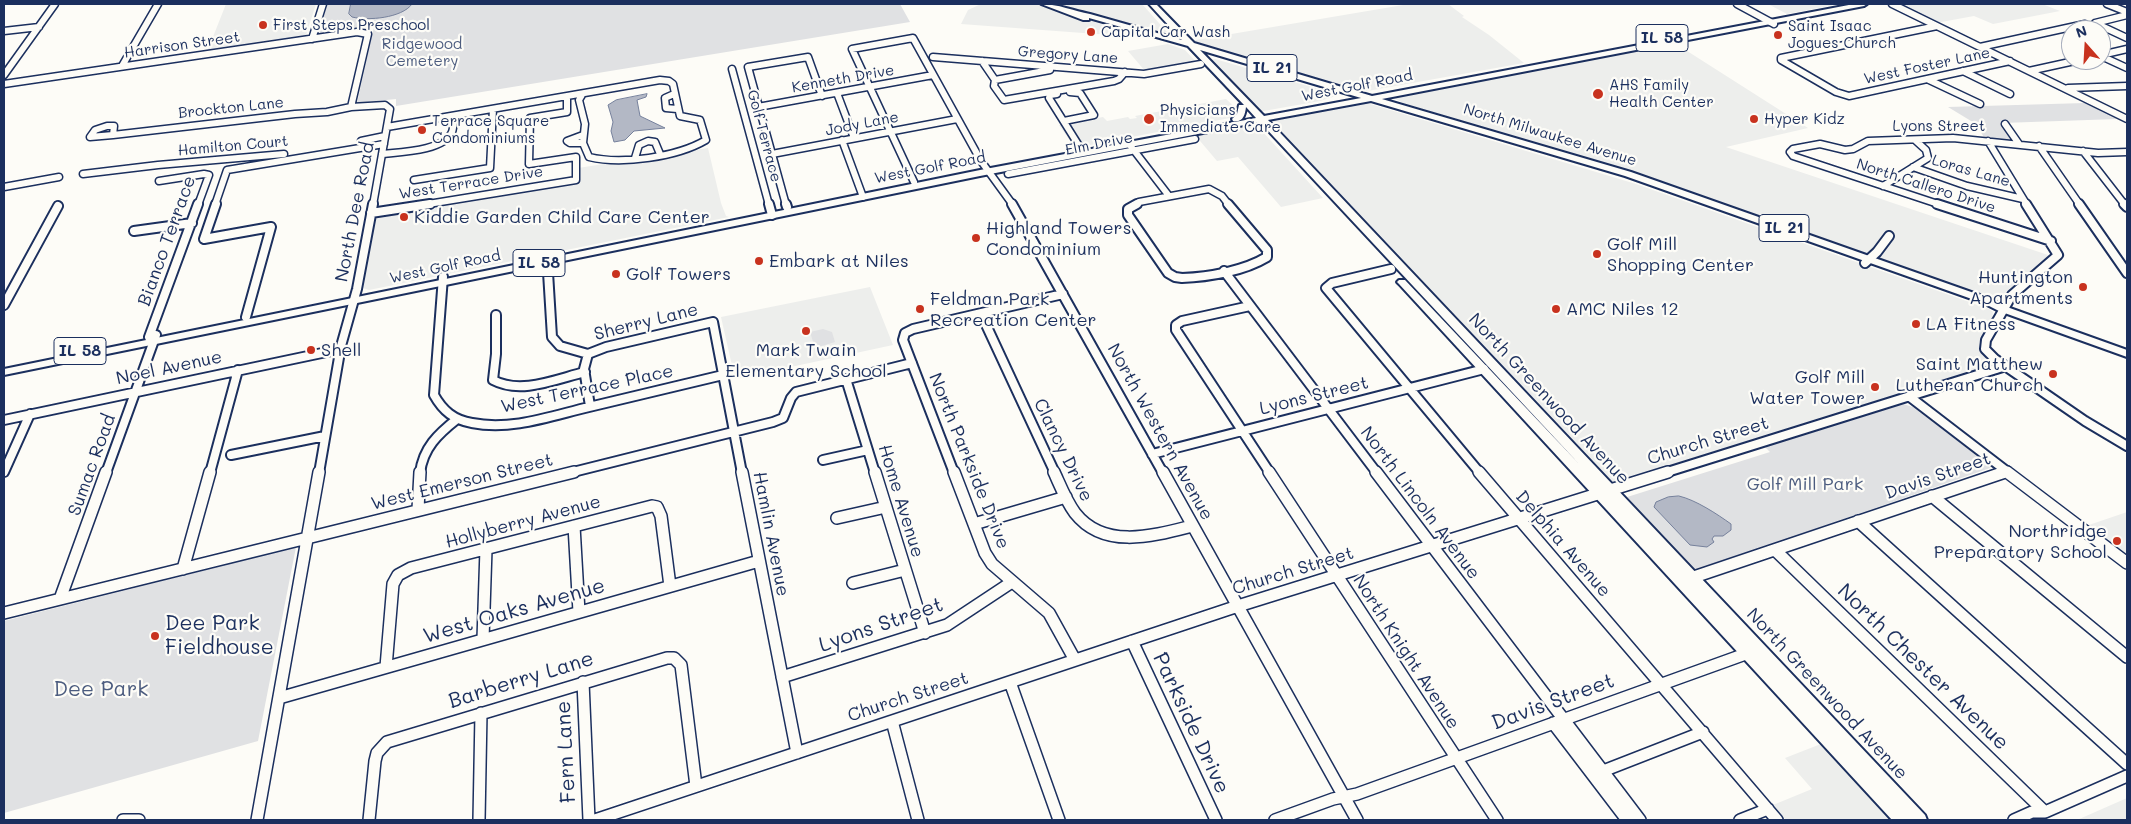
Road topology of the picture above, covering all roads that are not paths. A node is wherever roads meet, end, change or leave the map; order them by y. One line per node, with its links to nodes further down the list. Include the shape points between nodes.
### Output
1 (55, 4): 16 (street)
2 (158, 4): 41 (street)
3 (323, 4): 25 (street)
4 (1044, 4): 12 (main road, North Milwaukee Avenue)
5 (1144, 4): 19 (main road, North Greenwood Avenue)
6 (1153, 4): 27 (main road, North Greenwood Avenue)
7 (1737, 4): 15 (street)
8 (1844, 4): 15 (main road, West Golf Road / IL 58)
9 (1864, 4): 15 (main road, West Golf Road / IL 58)
10 (1892, 4): 17 (street)
11 (2106, 4): 13 (street)
12 (1081, 14): 23 (main road, North Milwaukee Avenue); 27 (main road, North Milwaukee Avenue / IL 21)
13 (2127, 14): 14 (street)
14 (2106, 20)
15 (1770, 22): 58 (main road, West Golf Road / IL 58); 65 (main road, West Golf Road / IL 58)
16 (39, 26): 21 (street); 37 (street)
17 (1937, 26): 28 (street); 62 (street, via 1781,58 1836,92)
18 (2061, 29): 28 (street)
19 (1169, 30): 23 (main road, via 1168,34); 26 (main road, North Greenwood Avenue)
20 (2111, 30): 24 (street)
21 (4, 31)
22 (364, 32): 25 (street, Harrison Street); 69 (street, via 368,34)
23 (1161, 36): 26 (main road, North Milwaukee Avenue)
24 (2127, 38)
25 (312, 39): 41 (street, Harrison Street)
26 (1179, 41): 27 (main road, North Greenwood Avenue)
27 (1188, 46): 30 (main road, North Milwaukee Avenue / IL 21); 38 (main road, North Greenwood Avenue); 65 (main road, North Milwaukee Avenue / IL 21)
28 (1980, 47): 36 (street)
29 (2127, 49): 31 (street)
30 (1196, 51): 32 (main road, North Milwaukee Avenue / IL 21); 38 (main road, North Greenwood Avenue)
31 (2111, 53)
32 (1215, 56): 38 (main road); 64 (main road, North Milwaukee Avenue / IL 21)
33 (933, 57): 35 (street, Gregory Lane)
34 (2111, 60): 43 (street)
35 (982, 61): 42 (street, Gregory Lane); 51 (street)
36 (2010, 61): 45 (street, West Foster Lane); 46 (street)
37 (13, 62): 39 (street); 48 (street)
38 (1204, 63): 47 (street, Gregory Lane, via 1145,74); 71 (main road, North Greenwood Avenue); 79 (main road, North Greenwood Avenue)
39 (4, 64)
40 (2061, 64): 46 (street)
41 (122, 66): 52 (street, Harrison Street)
42 (1060, 68): 47 (street, Gregory Lane); 51 (street)
43 (2127, 68)
44 (732, 69): 121 (street, Golf Terrace)
45 (1963, 71): 50 (street, West Foster Lane); 59 (street)
46 (2029, 71): 55 (street)
47 (1125, 72): 51 (street, via 1114,81 1004,100 994,86)
48 (4, 75)
49 (933, 75): 54 (street, Kenneth Drive); 54 (street, North Western Avenue, via 913,38 852,49); 75 (street, North Western Avenue)
50 (1927, 79): 62 (street, West Foster Lane); 67 (street)
51 (995, 80)
52 (4, 84)
53 (2127, 86): 55 (street)
54 (869, 87): 56 (street, Kenneth Drive); 82 (street)
55 (2065, 88): 76 (street)
56 (837, 93): 61 (street, Kenneth Drive); 85 (street)
57 (674, 94): 60 (street, via 673,84 660,80); 73 (street); 73 (street, via 664,98 665,106)
58 (1393, 94): 66 (main road, West Golf Road / IL 58); 68 (main road, via 1392,100)
59 (2010, 94)
60 (582, 95): 63 (street); 84 (street, via 579,100 585,124)
61 (822, 96): 70 (street, Kenneth Drive); 70 (street, via 808,57 748,67)
62 (1849, 96)
63 (567, 97): 72 (street); 120 (street, West Terrace Drive, via 567,112 530,118 529,164 576,157 576,180)
64 (1352, 97): 65 (main road, North Milwaukee Avenue / IL 21); 79 (main road, West Golf Road / IL 58)
65 (1363, 98): 66 (main road, West Golf Road / IL 58); 79 (main road, West Golf Road / IL 58); 127 (main road, North Milwaukee Avenue / IL 21, via 1625,179)
66 (1374, 98): 68 (main road, North Milwaukee Avenue / IL 21)
67 (1980, 104)
68 (1403, 106): 127 (main road, North Milwaukee Avenue / IL 21, via 1628,174)
69 (351, 107): 81 (street, North Dee Road, via 385,105 390,109); 83 (street, Brockton Lane, via 327,113)
70 (758, 107): 101 (street)
71 (1242, 107): 78 (main road, via 1241,115); 79 (main road, North Greenwood Avenue)
72 (493, 109): 74 (street); 109 (street, via 490,168)
73 (677, 109): 100 (street, via 680,116 700,120 706,140 689,149)
74 (454, 116): 81 (street); 99 (street, via 452,133 442,142)
75 (957, 119): 82 (street, Jody Lane); 105 (street, North Western Avenue)
76 (2127, 119)
77 (1064, 121): 77 (street, via 1048,96 1078,91 1094,115); 95 (street, via 1065,128)
78 (1233, 122): 79 (main road, West Golf Road / IL 58); 79 (main road, via 1253,125); 93 (main road, West Golf Road / IL 58)
79 (1260, 122): 128 (main road, North Greenwood Avenue); 172 (main road, North Greenwood Avenue)
80 (2005, 124): 92 (street)
81 (387, 127): 87 (street, North Dee Road)
82 (889, 132): 85 (street, Jody Lane); 111 (street)
83 (113, 134)
84 (583, 135): 91 (street); 91 (street, via 567,141)
85 (854, 138): 88 (street, Jody Lane)
86 (1195, 139): 93 (street, Elm Drive)
87 (385, 140): 99 (street, North Dee Road); 106 (street, Hamilton Court, via 286,154 127,167); 139 (street, via 227,170 204,239 271,227)
88 (842, 140): 101 (street, Jody Lane); 114 (street)
89 (1915, 140): 90 (street, Lyons Street, via 1953,138); 102 (street, Lyons Street, via 1868,141 1845,150 1820,144 1793,149); 104 (street, via 1929,155)
90 (1988, 141): 92 (street, Lyons Street); 116 (street)
91 (583, 143): 103 (street, via 589,157 595,160)
92 (2019, 144): 94 (street, Lyons Street)
93 (1130, 145): 95 (main road, West Golf Road / IL 58); 105 (main road, West Golf Road / IL 58); 107 (street, Elm Drive); 115 (street)
94 (2039, 146): 96 (street, Lyons Street); 130 (street)
95 (1081, 149): 105 (main road, West Golf Road / IL 58)
96 (2083, 151): 98 (street, Lyons Street); 119 (street)
97 (1781, 152): 102 (street)
98 (2127, 152)
99 (382, 154): 120 (street, North Dee Road)
100 (660, 154): 103 (street); 103 (street, via 655,142 648,141 639,145)
101 (772, 154): 118 (street)
102 (1792, 154): 112 (street, North Callero Drive)
103 (635, 158)
104 (1913, 167): 112 (street); 116 (street, Loras Lane, via 1997,195)
105 (988, 169): 111 (main road, West Golf Road / IL 58); 114 (main road, West Golf Road / IL 58); 132 (street, North Western Avenue, via 1018,212)
106 (83, 174)
107 (1008, 174)
108 (59, 177): 113 (street)
109 (414, 180)
110 (159, 181): 122 (street, Bianco Terrace, via 210,175)
111 (914, 182): 114 (main road, West Golf Road / IL 58)
112 (1883, 186): 125 (street, North Callero Drive)
113 (4, 187)
114 (863, 195): 118 (main road, West Golf Road / IL 58); 121 (main road, West Golf Road / IL 58)
115 (1169, 196): 129 (street, via 1204,189 1219,193 1267,250 1264,260); 129 (street, via 1133,204 1127,212 1168,273 1176,278 1188,278)
116 (2023, 199): 125 (street)
117 (58, 206): 134 (street)
118 (788, 207): 121 (main road, West Golf Road / IL 58)
119 (2127, 207)
120 (371, 213): 133 (street, North Dee Road)
121 (771, 213): 126 (main road, West Golf Road / IL 58); 126 (main road, West Golf Road / IL 58, via 636,238)
122 (192, 223): 123 (street); 141 (street, Bianco Terrace)
123 (134, 232)
124 (1889, 236): 127 (street)
125 (2051, 241): 136 (street, via 2058,252 2057,257 2016,291)
126 (547, 259): 131 (main road, West Golf Road / IL 58); 131 (main road, West Golf Road / IL 58, via 484,269); 143 (street, via 554,342 566,349)
127 (1867, 261): 136 (main road, North Milwaukee Avenue / IL 21, via 1986,306)
128 (1391, 269): 149 (main road, North Greenwood Avenue); 154 (street, Delphia Avenue, via 1332,283 1326,288)
129 (1224, 270): 135 (street, North Lincoln Avenue)
130 (2127, 273)
131 (443, 280): 133 (main road, West Golf Road / IL 58); 160 (street, via 434,395 444,411)
132 (1063, 294): 137 (street); 167 (street, North Western Avenue)
133 (355, 298): 139 (main road, West Golf Road / IL 58); 141 (main road, West Golf Road / IL 58); 142 (street, North Dee Road)
134 (4, 304)
135 (1250, 306): 158 (street, North Lincoln Avenue); 163 (street, North Knight Avenue, via 1176,325 1176,330)
136 (2003, 309): 144 (main road, North Milwaukee Avenue / IL 21); 147 (street, via 1985,344 1989,354)
137 (981, 314): 145 (street, North Parkside Drive, via 905,333 903,340); 174 (street, Clancy Drive)
138 (496, 315): 151 (street, via 493,380 499,384 521,386)
139 (246, 317): 141 (main road, West Golf Road / IL 58)
140 (713, 322): 143 (street, Sherry Lane); 152 (street, Hamlin Avenue)
141 (153, 338): 146 (main road, West Golf Road / IL 58); 150 (main road, West Golf Road / IL 58); 155 (street, Sumac Road)
142 (341, 349): 148 (street, Noel Avenue); 164 (street, North Dee Road)
143 (588, 354): 151 (street)
144 (2127, 354)
145 (912, 363): 153 (street, West Emerson Street); 180 (street, North Parkside Drive)
146 (4, 366)
147 (2006, 366): 156 (street, Church Street); 165 (street, via 2089,424)
148 (238, 370): 155 (street, Noel Avenue); 189 (street)
149 (1484, 370): 154 (street, Lyons Street); 172 (main road, North Greenwood Avenue)
150 (4, 372)
151 (584, 372): 157 (street)
152 (723, 375): 157 (street, West Terrace Place); 162 (street, Hamlin Avenue)
153 (846, 379): 162 (street, West Emerson Street, via 796,392 783,418); 166 (street, Home Avenue)
154 (1411, 389): 158 (street, Lyons Street); 178 (street, Delphia Avenue)
155 (136, 392): 159 (street, Noel Avenue); 196 (street, Sumac Road)
156 (1910, 397): 170 (street); 172 (street, Church Street)
157 (590, 406): 160 (street, West Terrace Place, via 509,425 484,425)
158 (1328, 410): 163 (street, Lyons Street); 184 (street, North Lincoln Avenue)
159 (30, 414): 161 (street, Noel Avenue); 171 (street)
160 (458, 419): 176 (street, via 437,435 425,450 420,467)
161 (4, 420)
162 (735, 431): 176 (street, West Emerson Street); 187 (street, Hamlin Avenue)
163 (1242, 432): 167 (street, Lyons Street); 191 (street, North Knight Avenue)
164 (325, 436): 168 (street); 183 (street, North Dee Road)
165 (2127, 446)
166 (868, 450): 169 (street); 175 (street, Home Avenue)
167 (1152, 454): 182 (street, North Western Avenue)
168 (231, 455)
169 (823, 460)
170 (2007, 470): 173 (street, Davis Street); 188 (street)
171 (4, 472)
172 (1604, 492): 178 (street, Church Street); 192 (main road, North Greenwood Avenue)
173 (1932, 496): 179 (street, Davis Street); 204 (street)
174 (1066, 497): 180 (street); 182 (street, Clancy Drive, via 1084,523 1116,537 1142,538)
175 (886, 506): 177 (street); 190 (street, Home Avenue)
176 (418, 510): 183 (street, West Emerson Street)
177 (837, 518)
178 (1518, 518): 184 (street, Church Street); 211 (street, Delphia Avenue)
179 (1858, 521): 186 (street, Davis Street); 219 (street)
180 (974, 524): 193 (street, North Parkside Drive, via 988,558)
181 (574, 526): 185 (street, Hollyberry Avenue); 195 (street, Hollyberry Avenue, via 646,507 658,507 662,516); 198 (street)
182 (1192, 526): 197 (street, North Western Avenue)
183 (307, 538): 189 (street, West Emerson Street); 212 (street, North Dee Road)
184 (1431, 546): 191 (street, Church Street); 215 (street, North Lincoln Avenue)
185 (486, 549): 201 (street); 207 (street, Hollyberry Avenue, via 411,568 398,575 393,584)
186 (1775, 550): 192 (street, Davis Street); 226 (street, North Chester Avenue)
187 (759, 561): 195 (street, West Oaks Avenue); 208 (street, Hamlin Avenue)
188 (2127, 563)
189 (182, 569): 196 (street, West Emerson Street)
190 (905, 570): 194 (street); 200 (street, Home Avenue)
191 (1336, 575): 197 (street, Church Street); 218 (street, North Knight Avenue)
192 (1686, 580): 203 (main road, North Greenwood Avenue)
193 (1012, 582): 200 (street, Lyons Street, via 947,625); 206 (street, North Parkside Drive, via 1049,613)
194 (853, 583)
195 (670, 586): 198 (street, West Oaks Avenue)
196 (60, 599): 199 (street, West Emerson Street)
197 (1238, 606): 202 (street, Church Street); 223 (street, North Western Avenue)
198 (579, 612): 201 (street, West Oaks Avenue)
199 (4, 613)
200 (925, 633): 208 (street, Lyons Street)
201 (483, 639): 207 (street, West Oaks Avenue)
202 (1132, 641): 206 (street, Church Street); 236 (street, Parkside Drive)
203 (1753, 651): 211 (street, Davis Street); 244 (main road, North Greenwood Avenue); 245 (main road, North Greenwood Avenue)
204 (2127, 657)
205 (674, 658): 209 (street, Barberry Lane); 222 (street, via 681,665)
206 (1075, 660): 210 (street, Church Street)
207 (386, 667): 212 (street, West Oaks Avenue)
208 (782, 677): 217 (street, Hamlin Avenue)
209 (583, 682): 213 (street, Barberry Lane); 232 (street, Fern Lane)
210 (1010, 682): 214 (street, Church Street); 235 (street)
211 (1662, 684): 215 (street, Davis Street); 216 (street, Delphia Avenue)
212 (279, 698): 229 (street, North Dee Road)
213 (481, 713): 230 (street, Barberry Lane, via 398,738 382,747 375,761); 231 (street)
214 (892, 721): 217 (street, Church Street); 234 (street)
215 (1558, 721): 218 (street, Davis Street); 220 (street); 240 (street, North Lincoln Avenue)
216 (1703, 732): 220 (street); 224 (street, Delphia Avenue)
217 (797, 753): 222 (street, Church Street)
218 (1456, 758): 223 (street, Davis Street); 239 (street, North Knight Avenue)
219 (2127, 764)
220 (1603, 770): 241 (street)
221 (2127, 776): 226 (street)
222 (696, 786): 225 (street, Church Street)
223 (1344, 797): 237 (street, Davis Street); 238 (street, North Western Avenue)
224 (1768, 810): 242 (street); 243 (street, Delphia Avenue)
225 (627, 815): 233 (street, Church Street)
226 (2041, 816): 246 (street, via 2032,812)
227 (123, 820): 228 (street)
228 (139, 820)
229 (257, 820)
230 (369, 820)
231 (479, 820)
232 (589, 820)
233 (595, 820)
234 (918, 820)
235 (1059, 820)
236 (1216, 820)
237 (1275, 820)
238 (1357, 820)
239 (1497, 820)
240 (1627, 820)
241 (1640, 820)
242 (1740, 820)
243 (1777, 820)
244 (1902, 820)
245 (1919, 820)
246 (2014, 820)

